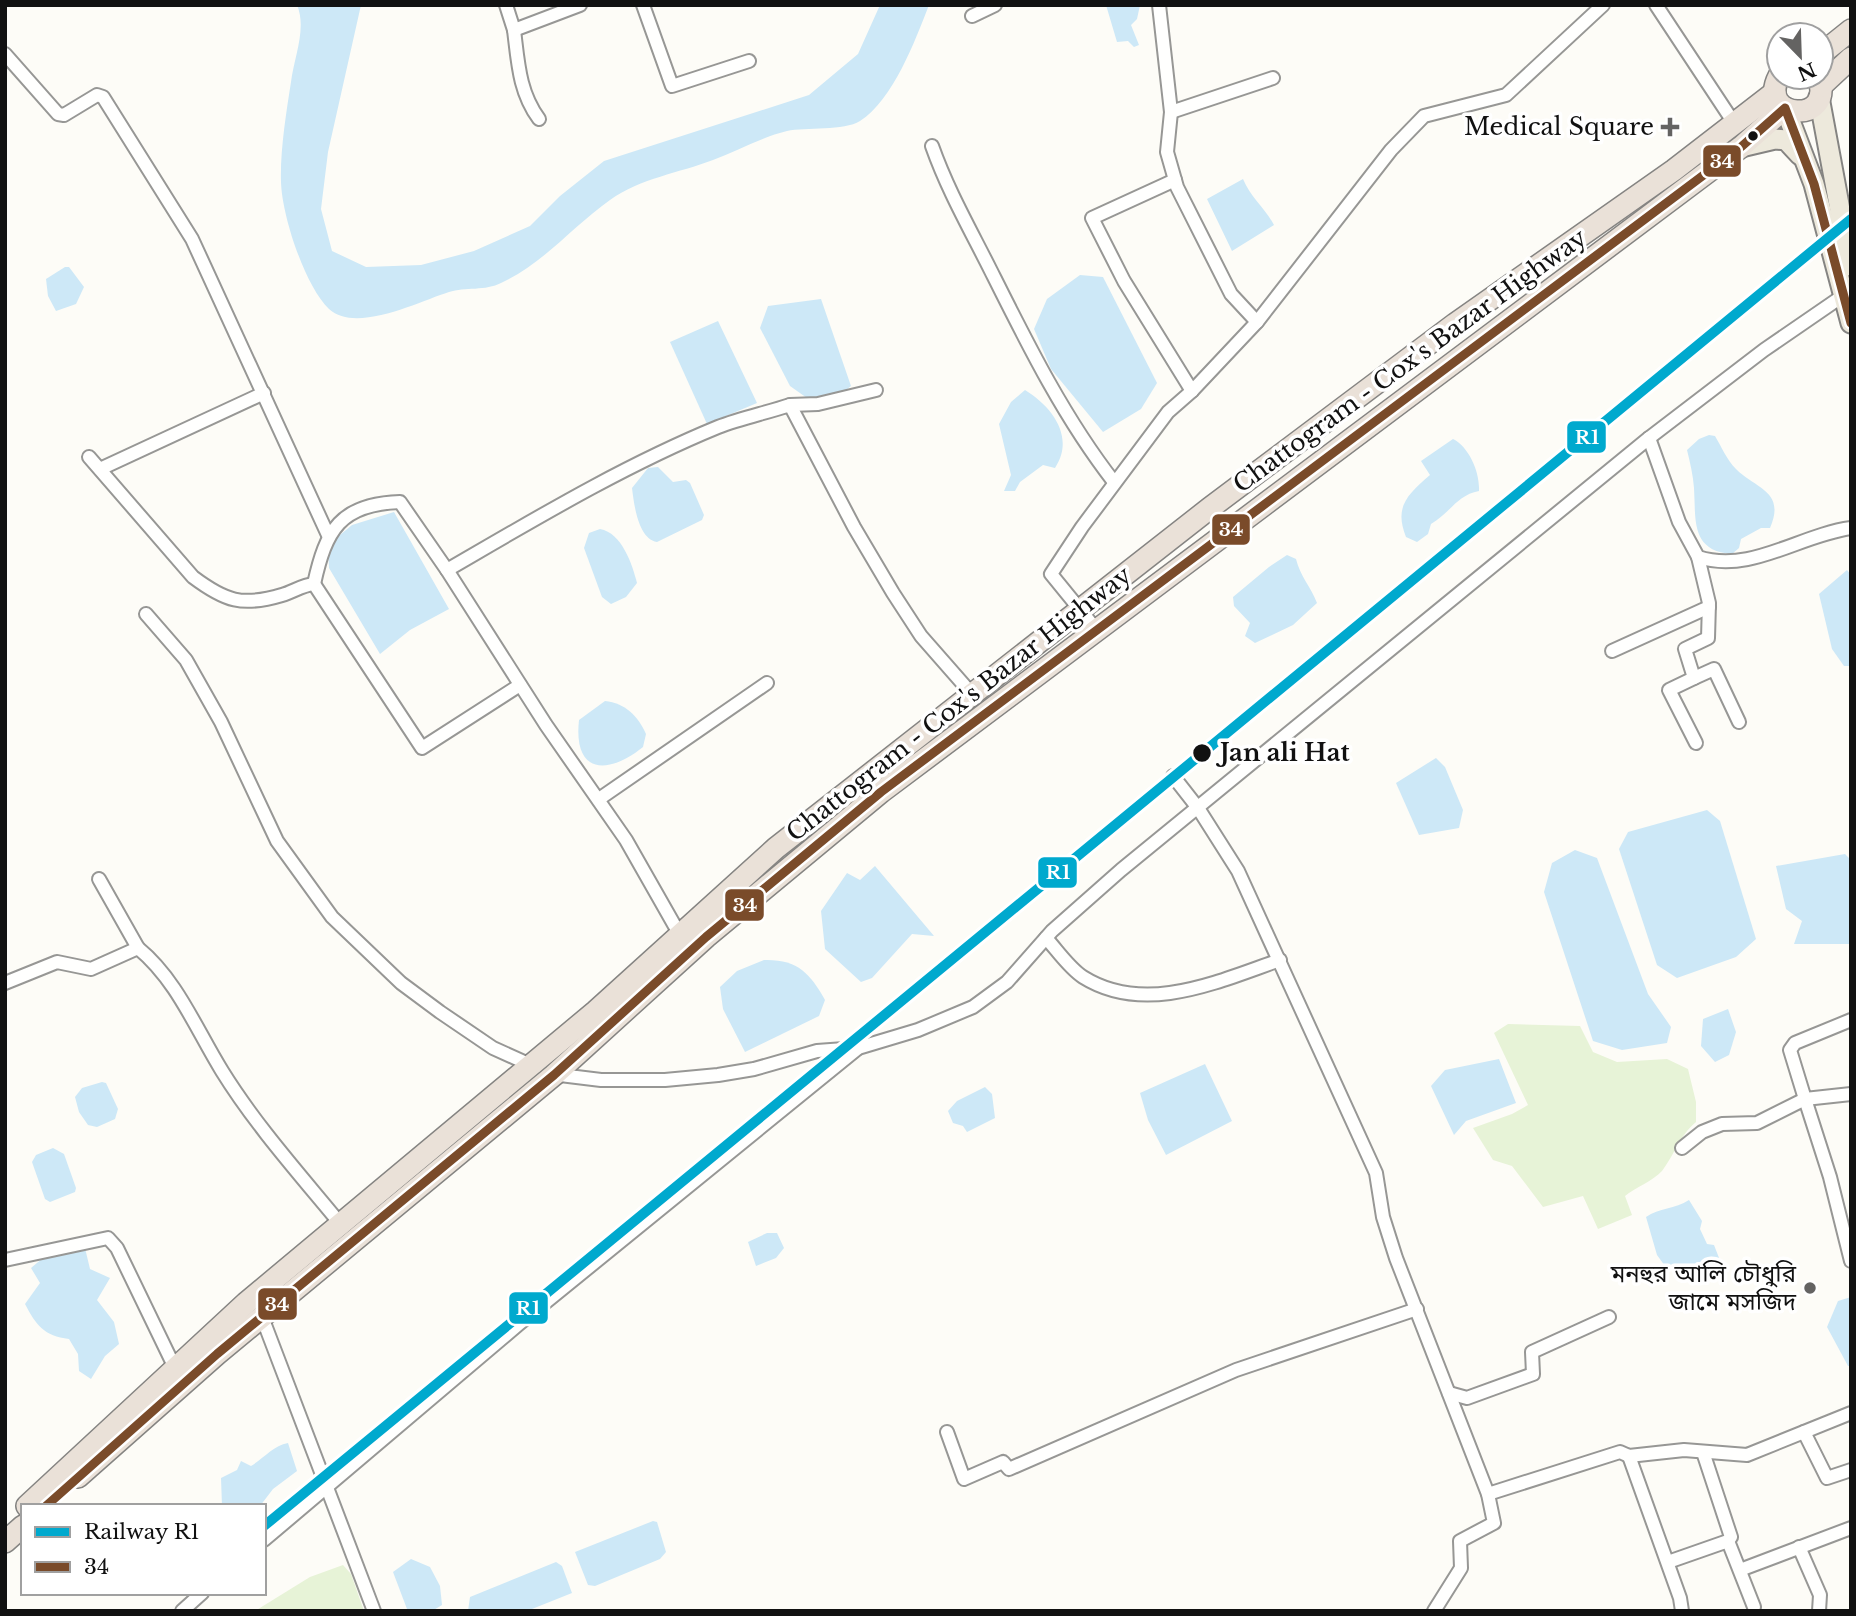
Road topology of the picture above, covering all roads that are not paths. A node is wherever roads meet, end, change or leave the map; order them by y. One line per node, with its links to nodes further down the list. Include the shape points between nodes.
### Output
1 (506, 5): 9 (street)
2 (580, 5): 9 (street)
3 (643, 5): 14 (street, via 672,86)
4 (995, 5): 8 (street)
5 (1159, 5): 20 (street)
6 (1603, 5): 29 (street, via 1506,95 1424,116 1391,150)
7 (1656, 5): 22 (street)
8 (972, 16)
9 (514, 30): 21 (street, via 519,73 528,104)
10 (1851, 30): 11 (highway)
11 (1835, 43)
12 (5, 54): 32 (street, via 58,114 64,115 97,95 103,97 192,239)
13 (1851, 58): 15 (highway)
14 (749, 61)
15 (1835, 72)
16 (1273, 78): 20 (street)
17 (1817, 91): 19 (highway, via 1805,111)
18 (1820, 91): 28 (main road, via 1843,226)
19 (1780, 92): 22 (highway, Chattogram - Cox's Bazar Highway); 24 (highway, Chattogram - Cox's Bazar Highway); 25 (main road)
20 (1171, 112): 26 (street, via 1167,152)
21 (539, 119)
22 (1734, 123): 44 (highway, Chattogram - Cox's Bazar Highway, via 1455,324)
23 (932, 146): 37 (street, via 955,205 1021,331 1074,426)
24 (1741, 147): 25 (main road, via 1786,140); 46 (highway, Chattogram - Cox's Bazar Highway, via 1344,447)
25 (1801, 156): 27 (main road, via 1814,184)
26 (1175, 180): 29 (street, via 1231,294); 31 (street, via 1093,218 1124,281)
27 (1844, 295): 28 (main road); 34 (street)
28 (1850, 321)
29 (1257, 322): 31 (street)
30 (876, 390): 33 (street, via 818,404)
31 (1192, 391): 37 (street, via 1168,412)
32 (264, 393): 36 (street); 39 (street)
33 (790, 405): 41 (street, via 721,426 668,450); 51 (street, via 893,593 922,636)
34 (1649, 438): 40 (street, via 1679,522); 56 (street)
35 (89, 457): 36 (street)
36 (100, 469): 42 (street, via 193,577 225,598 241,603)
37 (1114, 482): 44 (street, via 1051,574)
38 (1851, 528): 40 (street, via 1759,558 1714,562)
39 (328, 535): 41 (street, via 371,503 400,502); 42 (street)
40 (1698, 557): 43 (street)
41 (447, 570): 50 (street)
42 (314, 584): 50 (street, via 422,748)
43 (1709, 607): 47 (street); 48 (street, via 1708,638 1685,649)
44 (1080, 609): 46 (street); 51 (highway, Chattogram - Cox's Bazar Highway)
45 (146, 614): 65 (street, via 186,660 277,841 332,917 401,983 493,1048)
46 (1095, 628): 66 (highway, Chattogram - Cox's Bazar Highway, via 794,863)
47 (1612, 651)
48 (1694, 678): 52 (street, via 1714,669); 53 (street, via 1669,690)
49 (767, 683): 55 (street)
50 (520, 685): 55 (street)
51 (971, 693): 58 (highway, Chattogram - Cox's Bazar Highway, via 776,848)
52 (1739, 722)
53 (1696, 743)
54 (1173, 776): 56 (street)
55 (599, 799): 58 (street)
56 (1198, 808): 59 (street); 61 (street, via 1238,871)
57 (99, 879): 60 (street)
58 (680, 935): 65 (highway, Chattogram - Cox's Bazar Highway)
59 (1046, 938): 61 (street, via 1083,976 1135,995 1166,995 1216,983); 64 (street, via 1007,982 973,1007)
60 (138, 948): 62 (street, via 91,969 57,962); 70 (street, via 172,987 223,1072)
61 (1280, 960): 74 (street, via 1376,1174 1382,1217)
62 (5, 983)
63 (1851, 1020): 68 (street, via 1791,1046)
64 (858, 1048): 66 (street, via 817,1051 754,1069 665,1080); 85 (street)
65 (531, 1065): 66 (street); 70 (highway, Chattogram - Cox's Bazar Highway)
66 (554, 1075): 71 (highway, Chattogram - Cox's Bazar Highway)
67 (1851, 1094): 68 (street)
68 (1805, 1099): 69 (street, via 1757,1123 1722,1124); 73 (street)
69 (1682, 1148)
70 (340, 1224): 71 (street); 77 (highway, Chattogram - Cox's Bazar Highway)
71 (354, 1241): 75 (highway, Chattogram - Cox's Bazar Highway)
72 (5, 1260): 77 (street, via 108,1238)
73 (1851, 1261)
74 (1417, 1309): 78 (street); 80 (street, via 1236,1370 1009,1469 1003,1462 964,1479)
75 (262, 1317): 85 (street); 88 (highway, Chattogram - Cox's Bazar Highway)
76 (1609, 1317): 78 (street, via 1532,1352 1533,1374 1467,1398)
77 (175, 1368): 87 (highway, Chattogram - Cox's Bazar Highway)
78 (1449, 1393): 86 (street)
79 (1851, 1413): 81 (street)
80 (947, 1432)
81 (1804, 1432): 82 (street, via 1746,1455); 84 (street, via 1827,1478)
82 (1703, 1451): 83 (street); 94 (street, via 1731,1537)
83 (1629, 1456): 86 (street, via 1620,1452); 97 (street)
84 (1851, 1470)
85 (326, 1487): 93 (street); 102 (street)
86 (1488, 1494): 103 (street, via 1494,1523 1460,1541 1461,1568)
87 (29, 1504)
88 (48, 1504)
89 (21, 1512): 90 (highway)
90 (5, 1525)
91 (21, 1528): 95 (highway)
92 (1851, 1528): 96 (street)
93 (266, 1537)
94 (1728, 1541): 97 (street); 98 (street)
95 (5, 1542)
96 (1799, 1547): 98 (street); 105 (street, via 1820,1595)
97 (1668, 1562): 104 (street)
98 (1740, 1570): 100 (street)
99 (200, 1595): 101 (street)
100 (1754, 1607)
101 (182, 1611)
102 (374, 1611)
103 (1434, 1611)
104 (1682, 1611)
105 (1819, 1611)

